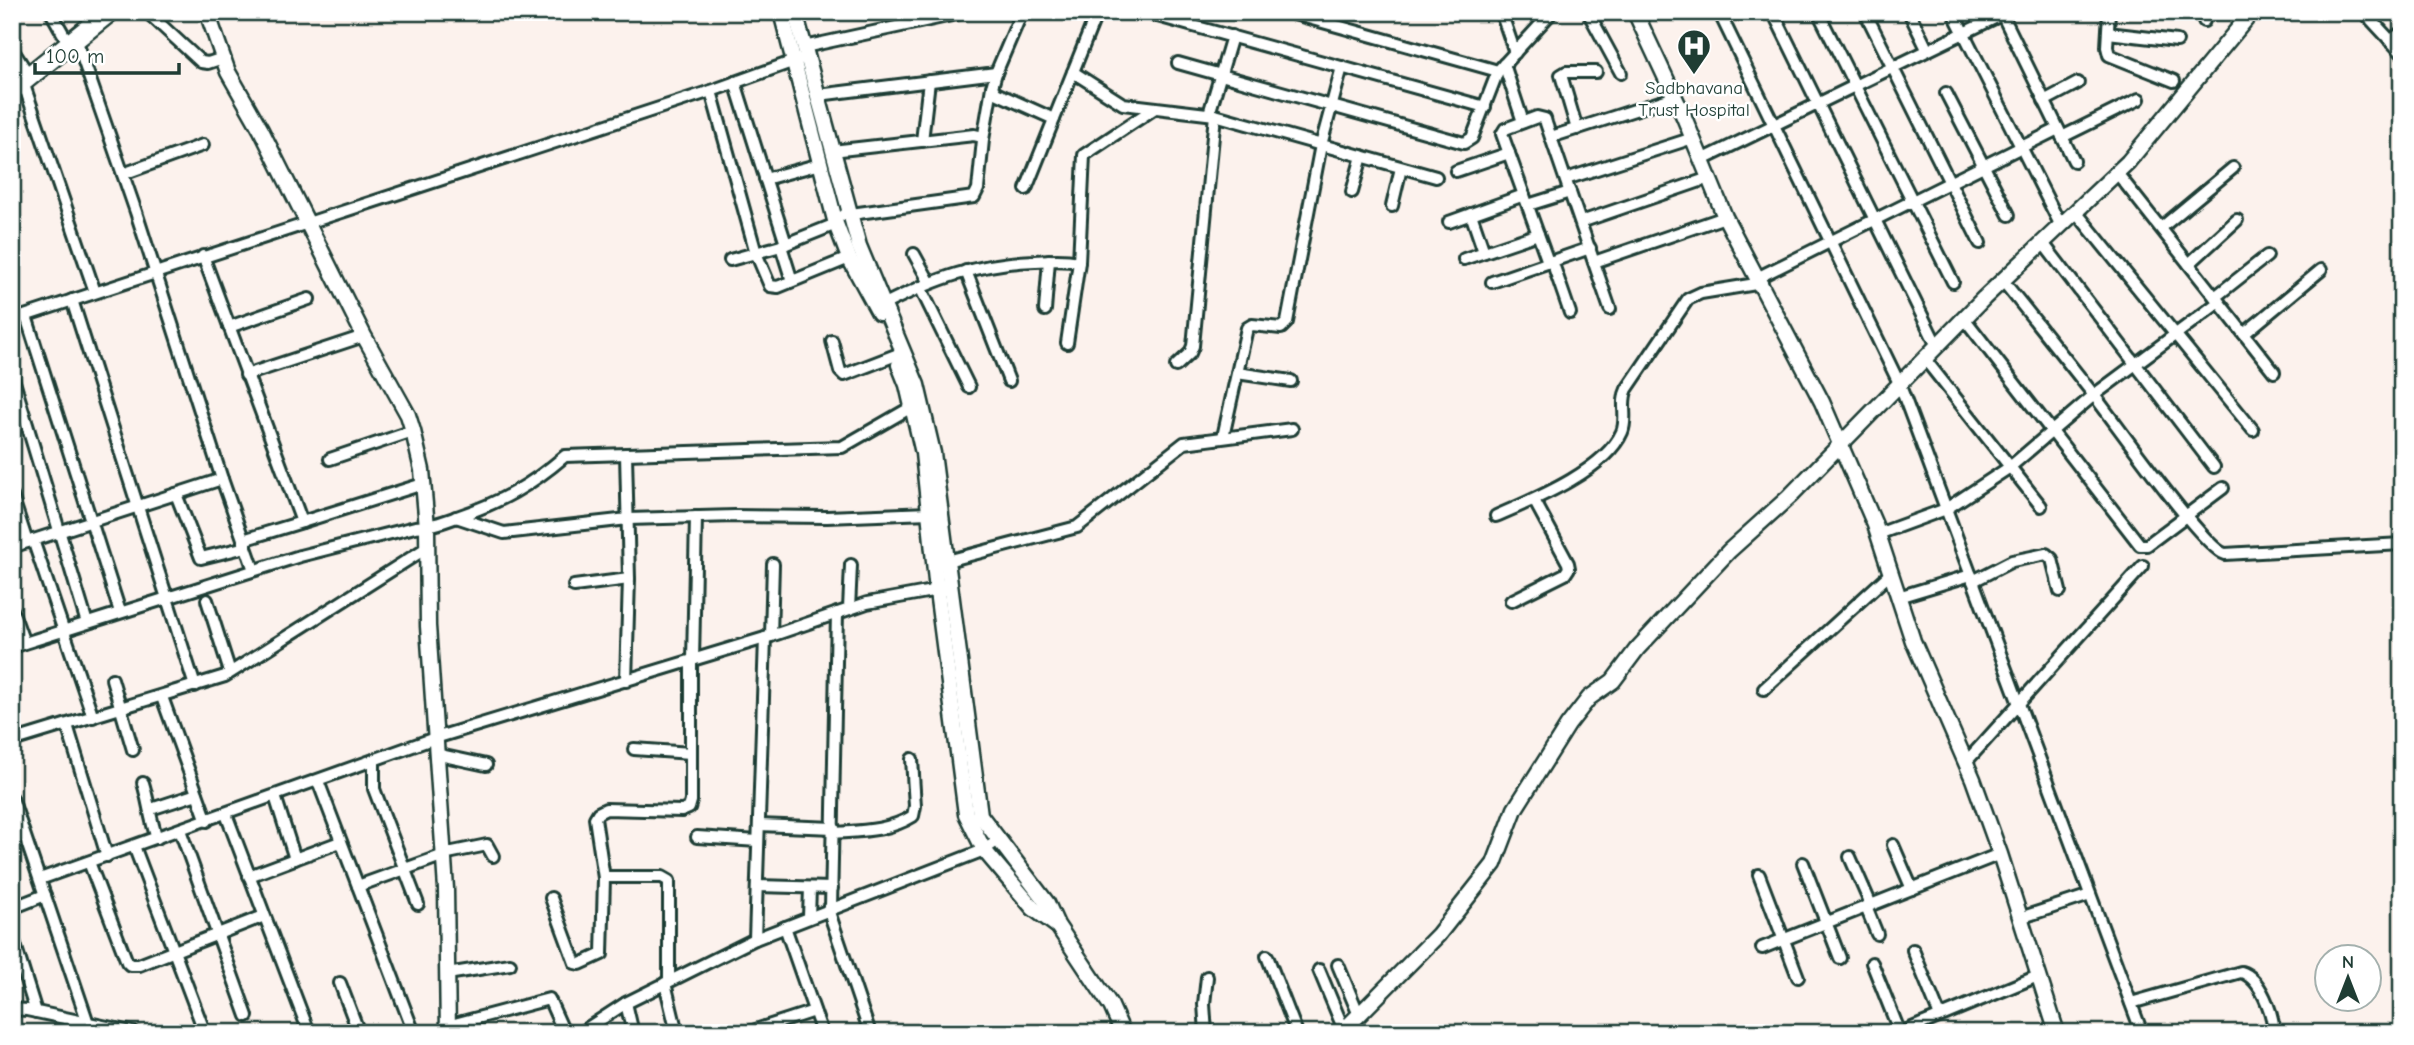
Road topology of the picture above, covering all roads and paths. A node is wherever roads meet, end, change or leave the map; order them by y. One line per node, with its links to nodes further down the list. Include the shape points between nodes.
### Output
1 (51, 12): 31 (street)
2 (91, 12): 31 (highway)
3 (108, 12): 31 (highway)
4 (148, 12): 39 (street, via 201,62)
5 (207, 12): 39 (street)
6 (781, 12): 38 (street)
7 (795, 12): 38 (street)
8 (966, 12): 38 (street)
9 (1022, 12): 46 (street)
10 (1097, 12): 44 (street)
11 (1143, 12): 30 (street)
12 (1287, 12): 43 (street)
13 (1501, 12): 36 (street)
14 (1552, 12): 36 (street)
15 (1588, 12): 47 (street)
16 (1635, 12): 59 (street)
17 (1719, 12): 69 (street)
18 (1773, 12): 62 (street)
19 (1818, 12): 54 (street)
20 (1865, 12): 42 (street)
21 (1909, 12): 35 (street)
22 (1953, 12): 27 (street)
23 (2109, 12): 29 (street)
24 (2252, 12): 89 (street)
25 (2364, 12): 33 (street)
26 (2003, 13): 27 (street); 61 (street)
27 (1963, 32): 35 (street); 78 (street)
28 (2402, 32): 33 (street)
29 (2108, 33): 32 (street); 50 (street, via 2112,57)
30 (1232, 36): 41 (street); 48 (street)
31 (70, 40): 52 (highway); 90 (street)
32 (2176, 41)
33 (2390, 41): 37 (street)
34 (12, 49): 52 (street)
35 (1927, 50): 42 (street)
36 (1515, 53): 43 (street)
37 (2402, 53)
38 (802, 55): 51 (street); 58 (street); 84 (street)
39 (223, 58): 112 (street)
40 (1178, 63): 48 (street)
41 (1342, 67): 63 (street); 65 (street)
42 (1892, 67): 54 (street); 95 (street)
43 (1501, 68): 65 (street); 68 (street)
44 (1073, 72): 64 (street, via 1118,102); 67 (street)
45 (1596, 72): 70 (street, via 1561,75)
46 (996, 73): 49 (street); 55 (street)
47 (1621, 73)
48 (1220, 75): 63 (street); 66 (street)
49 (929, 81): 58 (street); 75 (street)
50 (2174, 81)
51 (735, 82): 56 (street); 93 (street)
52 (19, 83): 143 (street)
53 (2078, 83): 61 (street)
54 (1855, 85): 62 (street); 100 (street)
55 (992, 87): 67 (street); 72 (street)
56 (711, 91): 112 (street); 122 (street)
57 (1946, 93): 85 (street)
58 (818, 95): 79 (street)
59 (1675, 97): 70 (street); 74 (street)
60 (2139, 99): 71 (street)
61 (2044, 100): 71 (street)
62 (1818, 103): 69 (street); 107 (street)
63 (1331, 106): 65 (street, via 1464,143 1472,138); 77 (street)
64 (1155, 107): 66 (street); 130 (street, via 1084,155)
65 (1485, 107)
66 (1212, 114): 77 (street); 164 (street, via 1193,346)
67 (1054, 119): 96 (street)
68 (1523, 122): 73 (street, via 1545,119); 80 (street, via 1503,131)
69 (1774, 124): 82 (street); 116 (street)
70 (1577, 129): 73 (street)
71 (2060, 133): 78 (street); 83 (street)
72 (983, 137): 75 (street); 103 (street, via 974,197)
73 (1551, 137): 94 (street)
74 (1693, 138): 82 (street); 94 (street)
75 (922, 141): 79 (street)
76 (203, 145): 90 (street)
77 (1321, 145): 81 (street); 166 (street, via 1287,322 1283,327 1247,328)
78 (2022, 148): 85 (street); 113 (street)
79 (832, 151): 103 (street)
80 (1509, 153): 88 (street); 99 (street)
81 (1362, 156): 86 (street); 97 (street)
82 (1702, 160): 92 (street)
83 (2074, 161)
84 (820, 164): 93 (street); 108 (street)
85 (1985, 166): 95 (street); 105 (street)
86 (1401, 167): 91 (street); 101 (street)
87 (2234, 168): 114 (street)
88 (1456, 171)
89 (2117, 173): 102 (street); 114 (street)
90 (123, 174): 136 (street)
91 (1436, 177)
92 (1709, 178): 106 (street); 111 (street)
93 (765, 179): 119 (street)
94 (1566, 179): 98 (street)
95 (1948, 184): 100 (street); 117 (street)
96 (1026, 189)
97 (1352, 192)
98 (1570, 192): 99 (street); 111 (street)
99 (1526, 200): 104 (street); 115 (street)
100 (1913, 201): 107 (street); 141 (street)
101 (1392, 206)
102 (2076, 212): 113 (street); 155 (street)
103 (850, 214): 108 (street); 149 (street)
104 (1471, 214): 110 (street); 121 (street)
105 (2010, 215)
106 (1725, 217): 132 (street); 137 (street)
107 (1876, 219): 116 (street); 160 (street)
108 (835, 220): 119 (street); 126 (street)
109 (2237, 220): 133 (street)
110 (1449, 222)
111 (1581, 222): 120 (street)
112 (307, 223): 124 (street); 157 (street)
113 (2061, 226): 118 (street)
114 (2161, 228): 133 (street)
115 (1538, 234): 121 (street); 131 (street)
116 (1831, 242): 137 (street); 171 (street)
117 (1980, 243)
118 (2043, 243): 139 (street); 163 (street)
119 (784, 245): 122 (street); 138 (street)
120 (1590, 248): 131 (street); 132 (street)
121 (1484, 252): 127 (street)
122 (756, 253): 128 (street); 138 (street, via 770,286)
123 (914, 254): 142 (street)
124 (204, 256): 136 (street); 154 (street)
125 (2267, 256): 146 (street)
126 (849, 258): 138 (street); 149 (street)
127 (1464, 259)
128 (730, 260)
129 (1049, 260): 130 (street); 135 (street, via 1002,262); 148 (street)
130 (1079, 262): 159 (street)
131 (1550, 262): 140 (street); 150 (street)
132 (1594, 262): 147 (street)
133 (2189, 264): 146 (street)
134 (2321, 270): 156 (street)
135 (966, 271): 142 (street); 169 (street)
136 (155, 272): 143 (street); 185 (street)
137 (1760, 280): 180 (street); 190 (street, via 1688,299 1627,389 1623,430 1608,454)
138 (792, 281)
139 (2003, 281): 152 (street); 173 (street)
140 (1492, 282)
141 (1953, 282)
142 (925, 286): 149 (street); 172 (street)
143 (95, 292): 145 (street)
144 (309, 299): 154 (street)
145 (72, 300): 151 (street); 191 (street)
146 (2217, 300): 155 (street); 156 (street)
147 (1610, 309)
148 (1045, 310)
149 (884, 311): 161 (street); 174 (street, via 918,385)
150 (1570, 313)
151 (26, 316): 153 (street); 200 (street)
152 (1964, 318): 160 (street); 178 (street)
153 (12, 320)
154 (229, 327): 167 (street)
155 (2176, 333): 163 (street); 176 (street)
156 (2244, 334): 165 (street)
157 (364, 336): 167 (street); 177 (street, via 408,415)
158 (832, 341): 161 (street, via 844,375)
159 (1067, 344)
160 (1937, 346): 162 (street)
161 (896, 355): 174 (street)
162 (1924, 358): 171 (street); 183 (street)
163 (2135, 365): 173 (street); 184 (street)
164 (1176, 366)
165 (2274, 372)
166 (1237, 373): 170 (street); 179 (street)
167 (246, 374): 201 (street)
168 (12, 375): 203 (street)
169 (1009, 381)
170 (1291, 382)
171 (1899, 383): 180 (street); 193 (street)
172 (969, 387)
173 (2094, 395): 178 (street); 196 (street)
174 (917, 404): 181 (street, via 842,446); 194 (street); 210 (street, via 932,446)
175 (1292, 429): 179 (street)
176 (2253, 430)
177 (412, 431): 182 (street); 186 (street)
178 (2051, 431): 183 (street); 196 (street, via 2140,545 2147,545)
179 (1223, 437): 210 (street, via 1177,447 1077,527)
180 (1840, 443): 204 (street); 331 (street, via 1730,551 1637,649 1613,681 1589,698 1515,809 1494,864 1437,935)
181 (626, 454): 197 (street, via 565,456 494,505); 199 (street)
182 (330, 459)
183 (2010, 467): 192 (street); 193 (street)
184 (2214, 467)
185 (222, 479): 188 (street); 206 (street)
186 (423, 484): 201 (street); 202 (street)
187 (2223, 488): 196 (street)
188 (176, 494): 191 (street); 206 (street, via 201,558)
189 (12, 496): 205 (street)
190 (1534, 500): 195 (street); 224 (street, via 1569,568)
191 (137, 506): 200 (street); 221 (street)
192 (2041, 506)
193 (1946, 509): 204 (street); 216 (street)
194 (929, 513): 198 (street); 219 (street)
195 (1496, 516)
196 (2186, 516): 207 (street, via 2222,553)
197 (456, 517): 199 (street, via 504,533); 202 (street)
198 (696, 517): 199 (street); 234 (street)
199 (628, 519): 217 (street)
200 (91, 521): 203 (street); 227 (street)
201 (302, 522): 206 (street)
202 (428, 527): 209 (street); 214 (street)
203 (58, 532): 205 (street); 229 (street)
204 (1878, 534): 215 (street)
205 (30, 541): 208 (street); 230 (street)
206 (245, 544): 214 (street)
207 (2402, 544)
208 (12, 547)
209 (428, 547): 235 (street); 245 (street)
210 (947, 561): 219 (street)
211 (773, 564): 231 (street)
212 (850, 565): 225 (street)
213 (2143, 566): 241 (street)
214 (254, 570): 221 (street)
215 (1891, 573): 222 (street); 239 (street)
216 (1972, 578): 220 (street, via 2012,561 2046,554 2052,559); 222 (street); 241 (street)
217 (629, 579): 218 (street); 237 (street)
218 (574, 586)
219 (944, 589): 225 (street); 270 (street, via 979,810); 274 (street, via 963,801)
220 (2060, 591)
221 (166, 597): 227 (street); 238 (street)
222 (1898, 597): 253 (street)
223 (207, 600): 235 (street)
224 (1511, 601)
225 (849, 609): 228 (street)
226 (12, 610): 232 (street)
227 (120, 612): 229 (street)
228 (837, 613): 231 (street); 266 (street)
229 (87, 623): 230 (street)
230 (65, 630): 232 (street); 243 (street)
231 (768, 637): 234 (street); 263 (street)
232 (24, 643): 233 (street)
233 (12, 647)
234 (692, 661): 237 (street); 249 (street)
235 (230, 672): 238 (street)
236 (111, 679): 242 (street)
237 (626, 681): 245 (street)
238 (195, 686): 240 (street)
239 (1765, 689)
240 (162, 697): 242 (street); 257 (street)
241 (2019, 703): 253 (street); 294 (street)
242 (119, 710): 243 (street); 248 (street)
243 (93, 717): 244 (street)
244 (67, 725): 246 (street); 277 (street)
245 (435, 738): 250 (street); 251 (street)
246 (12, 741)
247 (634, 749): 249 (street)
248 (132, 750)
249 (691, 753): 286 (street, via 691,801 686,811 606,809 596,815)
250 (436, 754): 254 (street); 276 (street)
251 (374, 760): 255 (street); 283 (street, via 374,789)
252 (912, 760): 266 (street, via 913,816 879,829)
253 (1966, 762): 275 (street)
254 (486, 765)
255 (318, 781): 258 (street); 271 (street)
256 (143, 783): 260 (street)
257 (197, 794): 260 (street); 262 (street)
258 (275, 796): 261 (street); 280 (street)
259 (12, 798): 264 (street)
260 (151, 809): 268 (street, via 149,819)
261 (226, 814): 262 (street); 285 (street)
262 (207, 821): 265 (street)
263 (759, 825): 266 (street); 269 (street)
264 (17, 828): 287 (street)
265 (180, 830): 268 (street); 306 (street)
266 (834, 831): 291 (street)
267 (697, 837): 269 (street)
268 (157, 838): 273 (street)
269 (758, 841): 289 (street)
270 (998, 841): 274 (street); 304 (street, via 1047,903)
271 (340, 842): 280 (street); 288 (street)
272 (1893, 845): 292 (street)
273 (134, 846): 277 (street); 313 (street)
274 (984, 850): 299 (street); 304 (street, via 1033,908)
275 (2000, 854): 292 (street); 302 (street)
276 (444, 855): 278 (street, via 487,845); 283 (street); 320 (street)
277 (107, 856): 281 (street)
278 (494, 856)
279 (1850, 857): 297 (street)
280 (295, 859): 285 (street)
281 (89, 862): 287 (street); 313 (street, via 127,962 139,965)
282 (1803, 863): 303 (street)
283 (405, 869): 288 (street); 296 (street)
284 (1759, 875): 310 (street)
285 (249, 876): 300 (street)
286 (604, 877): 295 (street, via 603,952 580,964 574,962); 324 (street, via 662,877 668,881)
287 (40, 879): 293 (street)
288 (358, 886): 340 (street)
289 (757, 886): 290 (street); 309 (street)
290 (810, 888): 291 (street); 301 (street)
291 (832, 888): 299 (street)
292 (1912, 889): 297 (street)
293 (45, 895): 298 (street); 334 (street)
294 (2090, 895): 302 (street); 327 (street)
295 (551, 898)
296 (418, 904)
297 (1869, 906): 303 (street); 307 (street)
298 (12, 908)
299 (830, 909): 301 (street); 347 (street)
300 (264, 916): 306 (street); 336 (street, via 307,1027 317,1032)
301 (809, 917): 305 (street)
302 (2020, 918): 322 (street)
303 (1827, 923): 310 (street); 315 (street)
304 (1057, 925): 348 (street, via 1111,1006)
305 (785, 927): 309 (street); 329 (street)
306 (219, 934): 313 (street); 332 (street)
307 (1877, 934)
308 (12, 935): 330 (street)
309 (755, 939): 324 (street)
310 (1784, 939): 311 (street); 321 (street)
311 (1762, 948)
312 (1913, 950): 333 (street)
313 (174, 952): 339 (street)
314 (1267, 956): 350 (street)
315 (1840, 958)
316 (1872, 963): 351 (street)
317 (510, 964): 320 (street)
318 (1338, 965): 331 (street)
319 (1319, 970): 337 (street)
320 (447, 974): 335 (street)
321 (1798, 976)
322 (2038, 976): 333 (street); 352 (street)
323 (1207, 977): 349 (street)
324 (667, 982): 326 (street); 344 (street)
325 (340, 983): 336 (street)
326 (626, 1003): 342 (street); 343 (street)
327 (2131, 1003): 353 (street); 354 (street, via 2232,973 2246,973 2269,1007)
328 (12, 1009): 330 (street)
329 (814, 1011): 345 (street); 346 (street)
330 (36, 1012): 334 (street)
331 (1359, 1015): 337 (street)
332 (247, 1016)
333 (1940, 1016): 351 (street)
334 (88, 1023): 338 (street)
335 (448, 1029): 341 (street, via 549,999)
336 (358, 1031)
337 (1342, 1032)
338 (136, 1033)
339 (205, 1033)
340 (414, 1033)
341 (568, 1033)
342 (580, 1033)
343 (633, 1033)
344 (677, 1033)
345 (747, 1033)
346 (822, 1033)
347 (870, 1033)
348 (1123, 1033)
349 (1206, 1033)
350 (1297, 1033)
351 (1900, 1033)
352 (2057, 1033)
353 (2142, 1033)
354 (2274, 1033)

